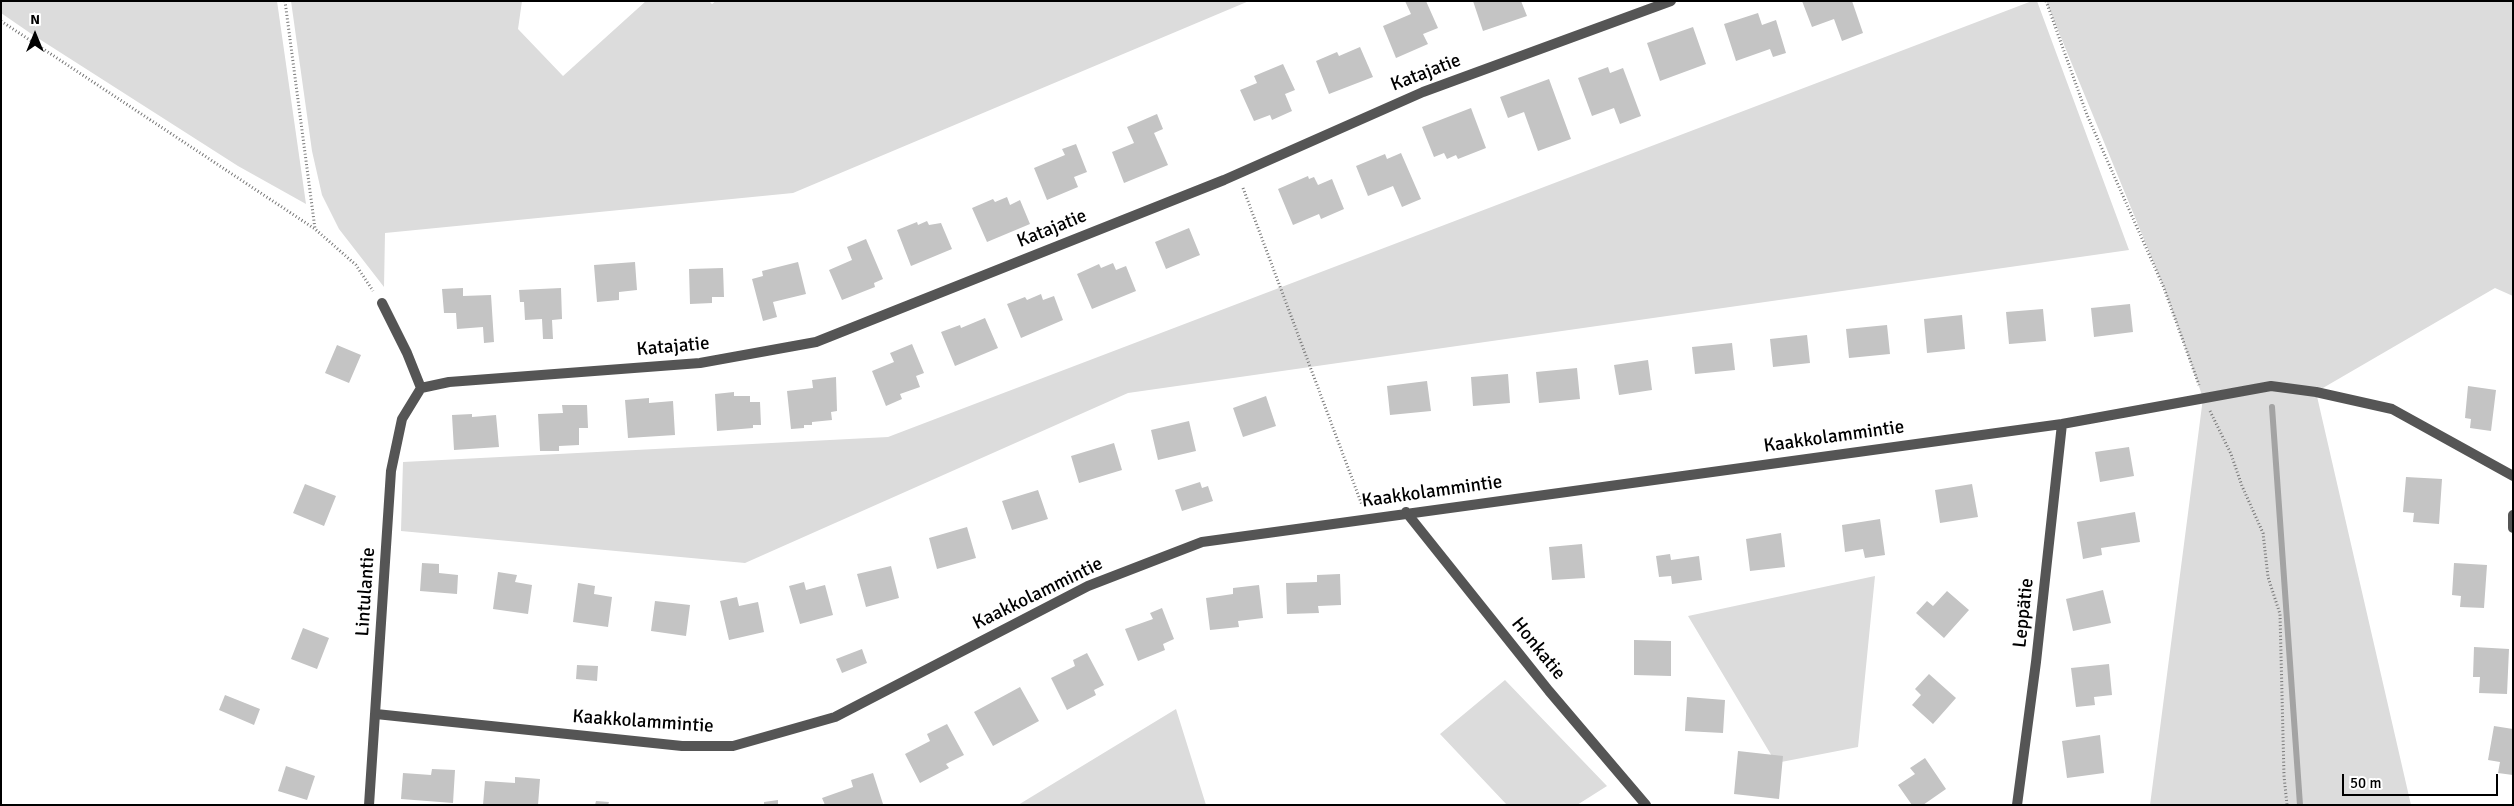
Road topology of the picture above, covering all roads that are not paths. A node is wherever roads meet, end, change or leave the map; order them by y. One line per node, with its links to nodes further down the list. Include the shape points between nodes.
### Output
1 (1671, 1): 3 (street, Katajatie, via 1423,92 1238,174 816,342 700,363 450,382)
2 (382, 302): 3 (street, via 408,353)
3 (421, 388): 9 (street, Lintulantie, via 402,419 391,471)
4 (2062, 424): 5 (street, Kaakkolammintie, via 2271,386 2316,392 2392,409); 6 (street, Kaakkolammintie); 12 (street, Leppätie)
5 (2513, 476)
6 (1406, 512): 9 (street, Kaakkolammintie, via 1202,542 1088,586 835,717 733,746 682,746); 11 (street, Honkatie, via 1549,691)
7 (2513, 515): 8 (street)
8 (2513, 528)
9 (376, 714): 10 (street, Lintulantie)
10 (369, 805)
11 (1646, 805)
12 (2017, 805)

